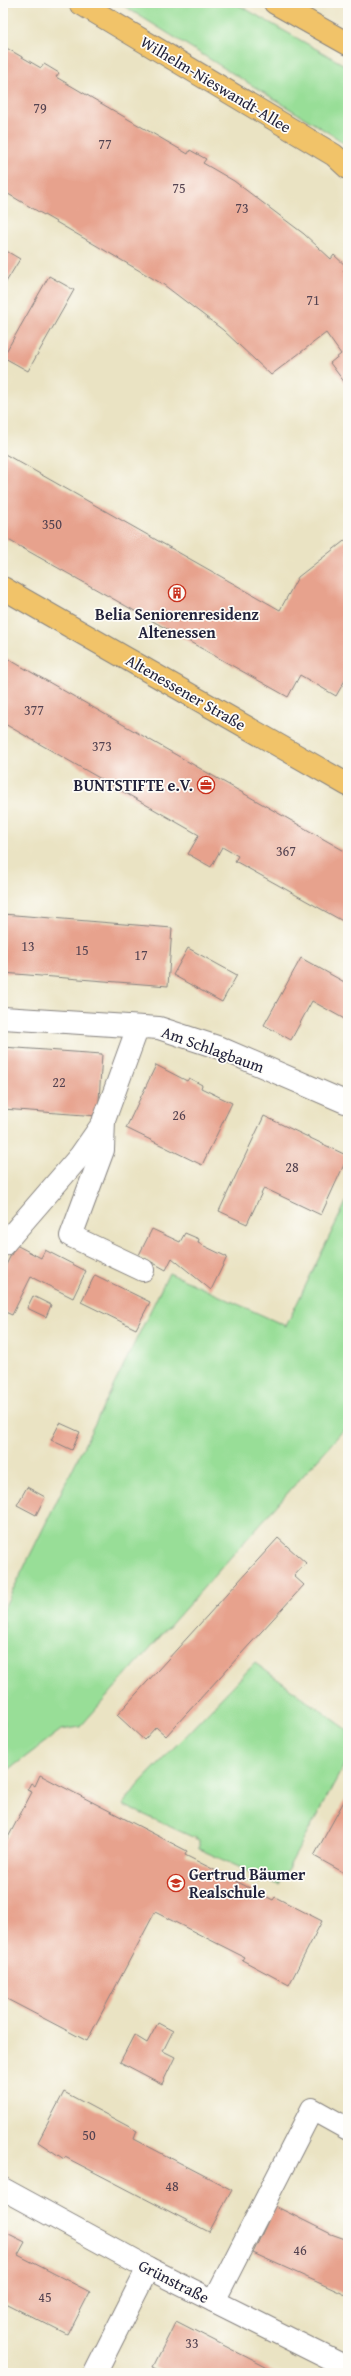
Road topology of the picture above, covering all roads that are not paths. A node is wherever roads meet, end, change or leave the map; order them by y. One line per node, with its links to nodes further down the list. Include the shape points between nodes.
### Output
1 (80, 3): 4 (main road, Wilhelm-Nieswandt-Allee, via 334,155)
2 (275, 3): 3 (main road)
3 (348, 44)
4 (348, 168)
5 (3, 588): 6 (main road, Altenessener Straße)
6 (344, 780)
7 (3, 1018): 8 (street, Am Schlagbaum)
8 (138, 1027): 9 (street, Am Schlagbaum, via 159,1028 220,1048); 10 (street)
9 (346, 1102)
10 (104, 1119): 11 (street, via 80,1156); 12 (street, via 103,1150 71,1236)
11 (3, 1245)
12 (143, 1270)
13 (348, 2128): 16 (street, via 312,2109)
14 (3, 2189): 15 (street, Grünstraße)
15 (148, 2268): 16 (street, Grünstraße); 18 (street)
16 (214, 2301): 17 (street, Grünstraße)
17 (348, 2368)
18 (95, 2373)

